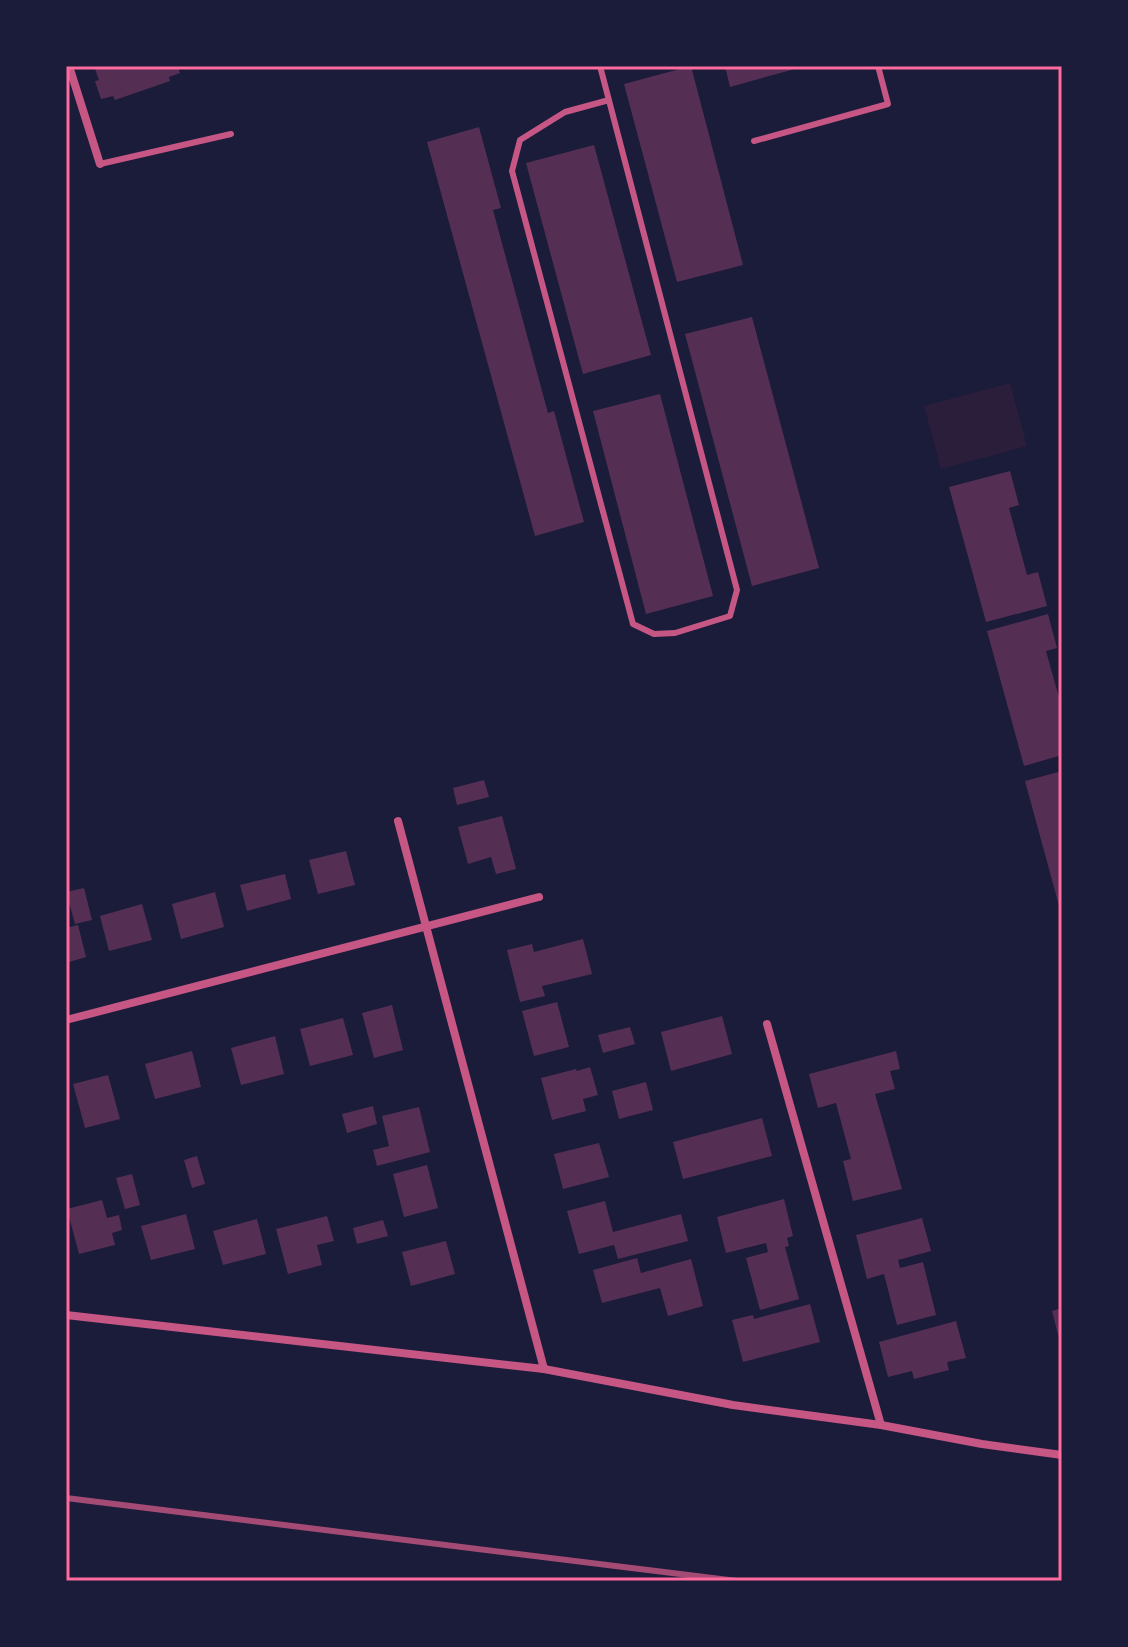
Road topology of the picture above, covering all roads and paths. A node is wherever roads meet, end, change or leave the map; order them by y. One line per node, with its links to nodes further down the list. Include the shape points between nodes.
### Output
1 (69, 66): 7 (street)
2 (600, 66): 4 (lane)
3 (878, 66): 6 (lane, via 888,104)
4 (609, 100): 4 (lane, via 565,112 520,140 512,171 633,624 654,634 675,633 730,616 737,590)
5 (231, 134): 7 (lane)
6 (754, 141)
7 (100, 164)
8 (398, 821): 10 (street)
9 (539, 897): 10 (street)
10 (425, 926): 11 (street); 14 (street)
11 (66, 1020)
12 (767, 1024): 15 (street)
13 (66, 1315): 14 (street)
14 (544, 1369): 15 (street, via 733,1405)
15 (881, 1425): 16 (street)
16 (1062, 1455)

